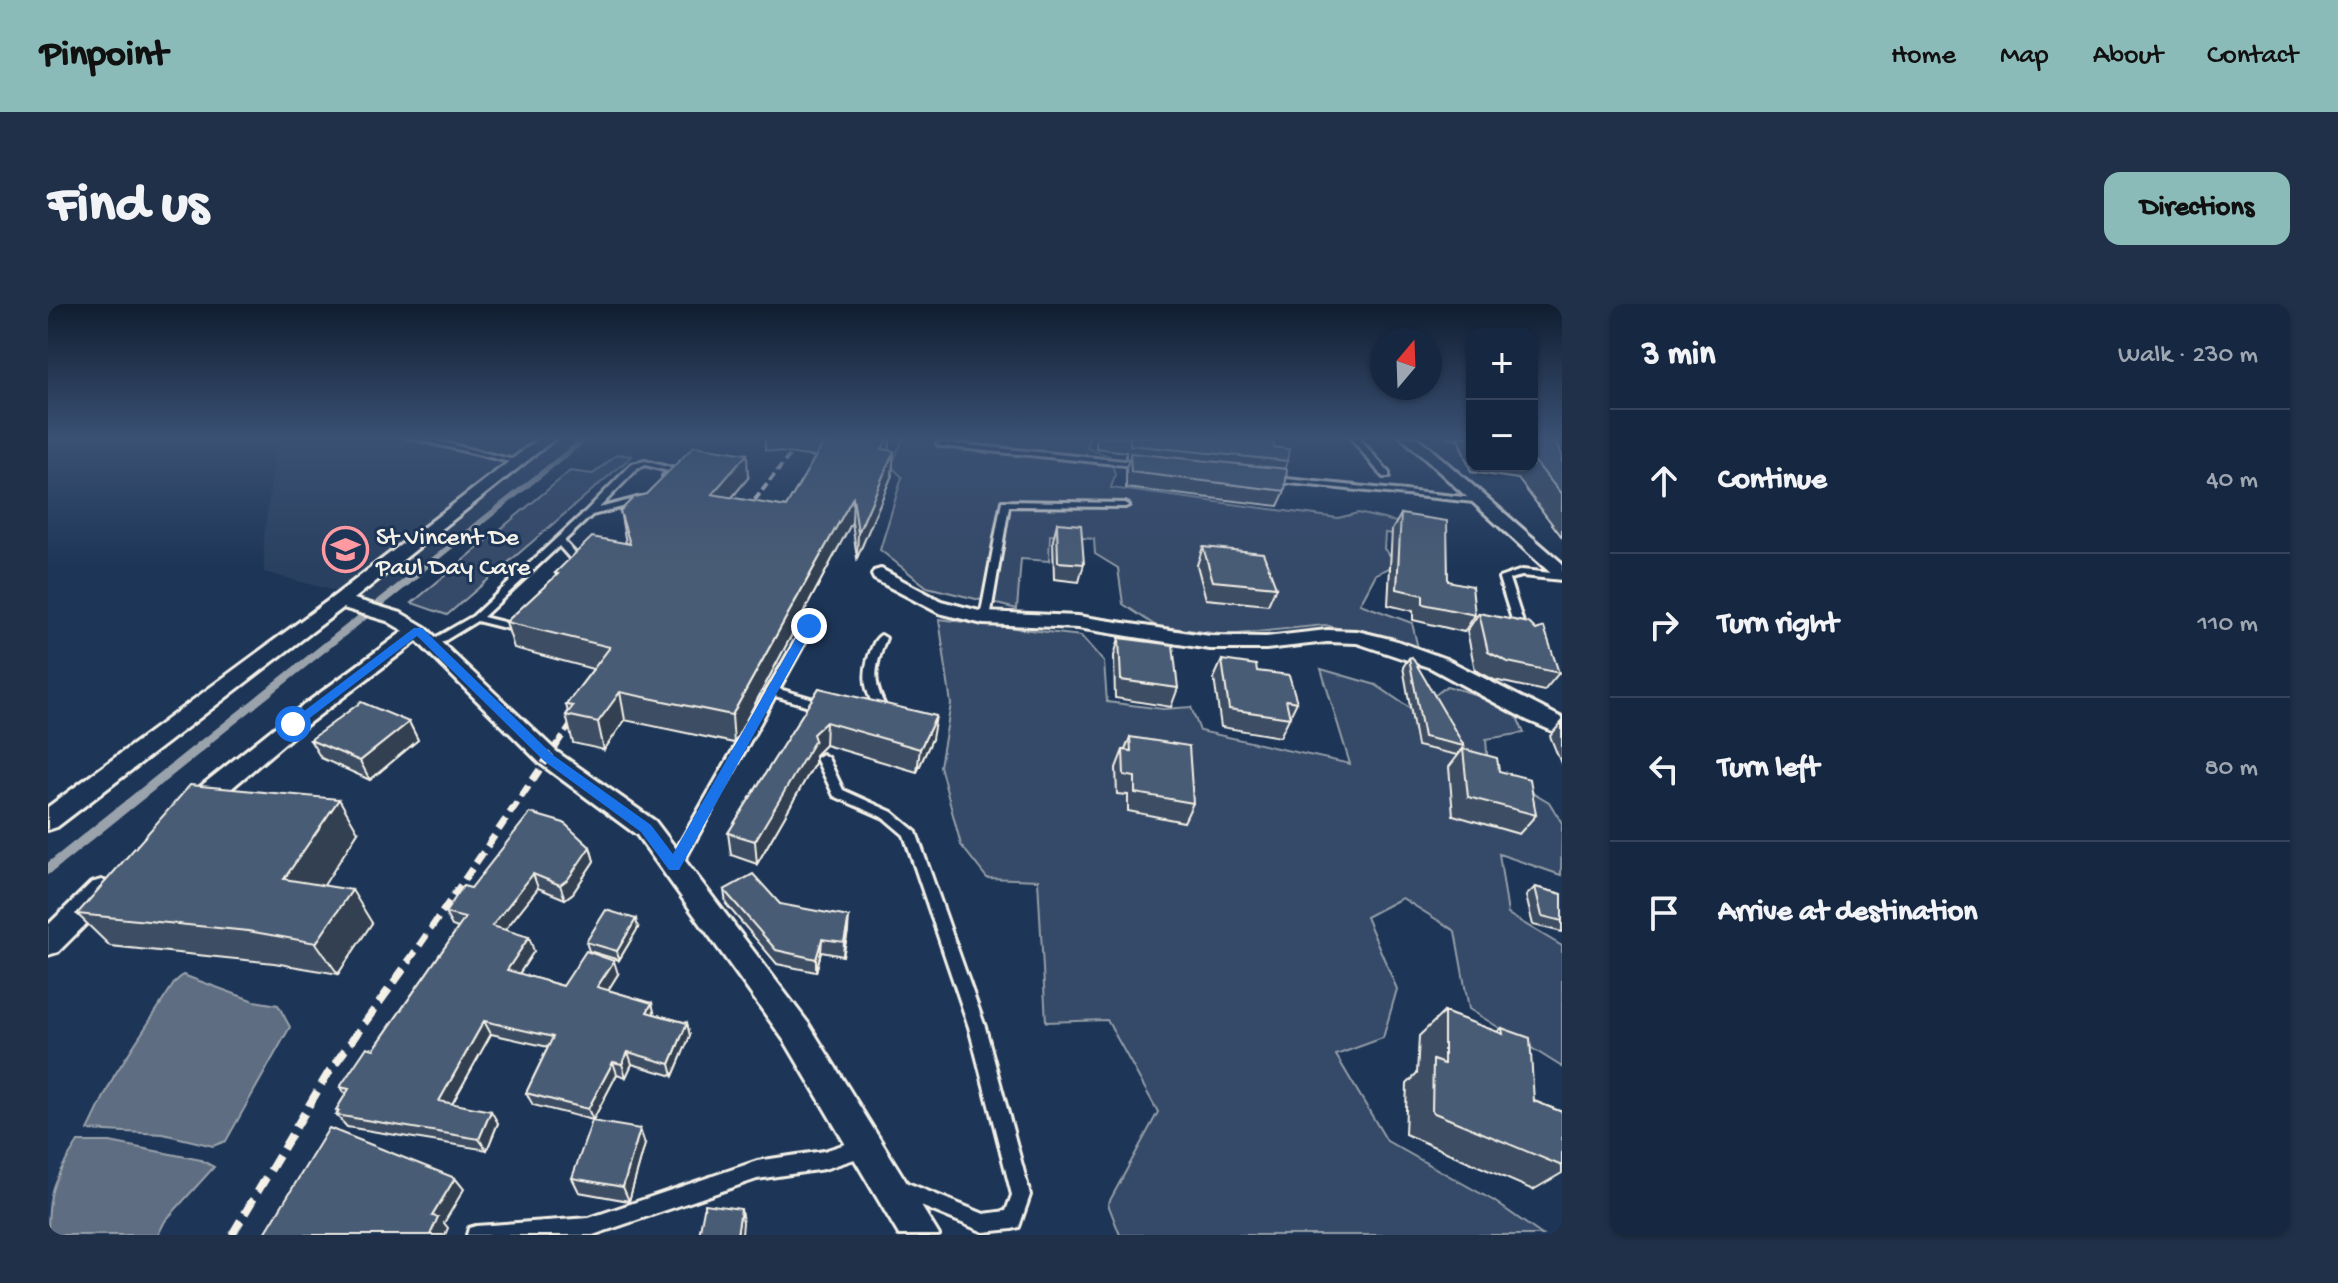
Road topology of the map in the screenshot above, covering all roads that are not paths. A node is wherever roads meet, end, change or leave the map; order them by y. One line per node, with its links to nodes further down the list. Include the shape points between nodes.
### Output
1 (496, 480): 13 (street)
2 (621, 480): 8 (lane)
3 (1290, 480): 6 (lane)
4 (1460, 480): 6 (street)
5 (652, 490): 8 (lane, via 641,500)
6 (1484, 501): 12 (street)
7 (1125, 505): 16 (lane, via 1005,503)
8 (589, 513): 9 (lane)
9 (559, 541): 10 (lane, via 580,564); 14 (lane)
10 (570, 575)
11 (881, 575): 16 (street, via 942,608)
12 (1562, 575): 20 (lane, via 1522,573 1504,578)
13 (348, 603): 18 (street); 26 (street)
14 (476, 618): 15 (lane, via 517,628); 18 (lane)
15 (527, 618)
16 (985, 618): 24 (street, via 1062,620 1218,643 1352,636 1397,645 1442,663)
17 (809, 626): 21 (lane)
18 (415, 630): 27 (street); 28 (street, via 549,758 646,828)
19 (881, 638): 23 (lane, via 869,664 871,692 880,716)
20 (1524, 642)
21 (772, 691): 22 (lane); 28 (lane)
22 (833, 708)
23 (900, 722)
24 (1562, 727)
25 (822, 758): 32 (lane, via 838,793 888,815 910,832 977,1027 1021,1195 1012,1220 984,1223)
26 (48, 820)
27 (176, 821)
28 (674, 866): 31 (street, via 797,1033)
29 (123, 869): 30 (street)
30 (48, 943)
31 (866, 1146): 32 (street); 33 (lane, via 824,1160 757,1170 589,1227)
32 (890, 1184): 34 (street)
33 (476, 1235)
34 (920, 1235)

